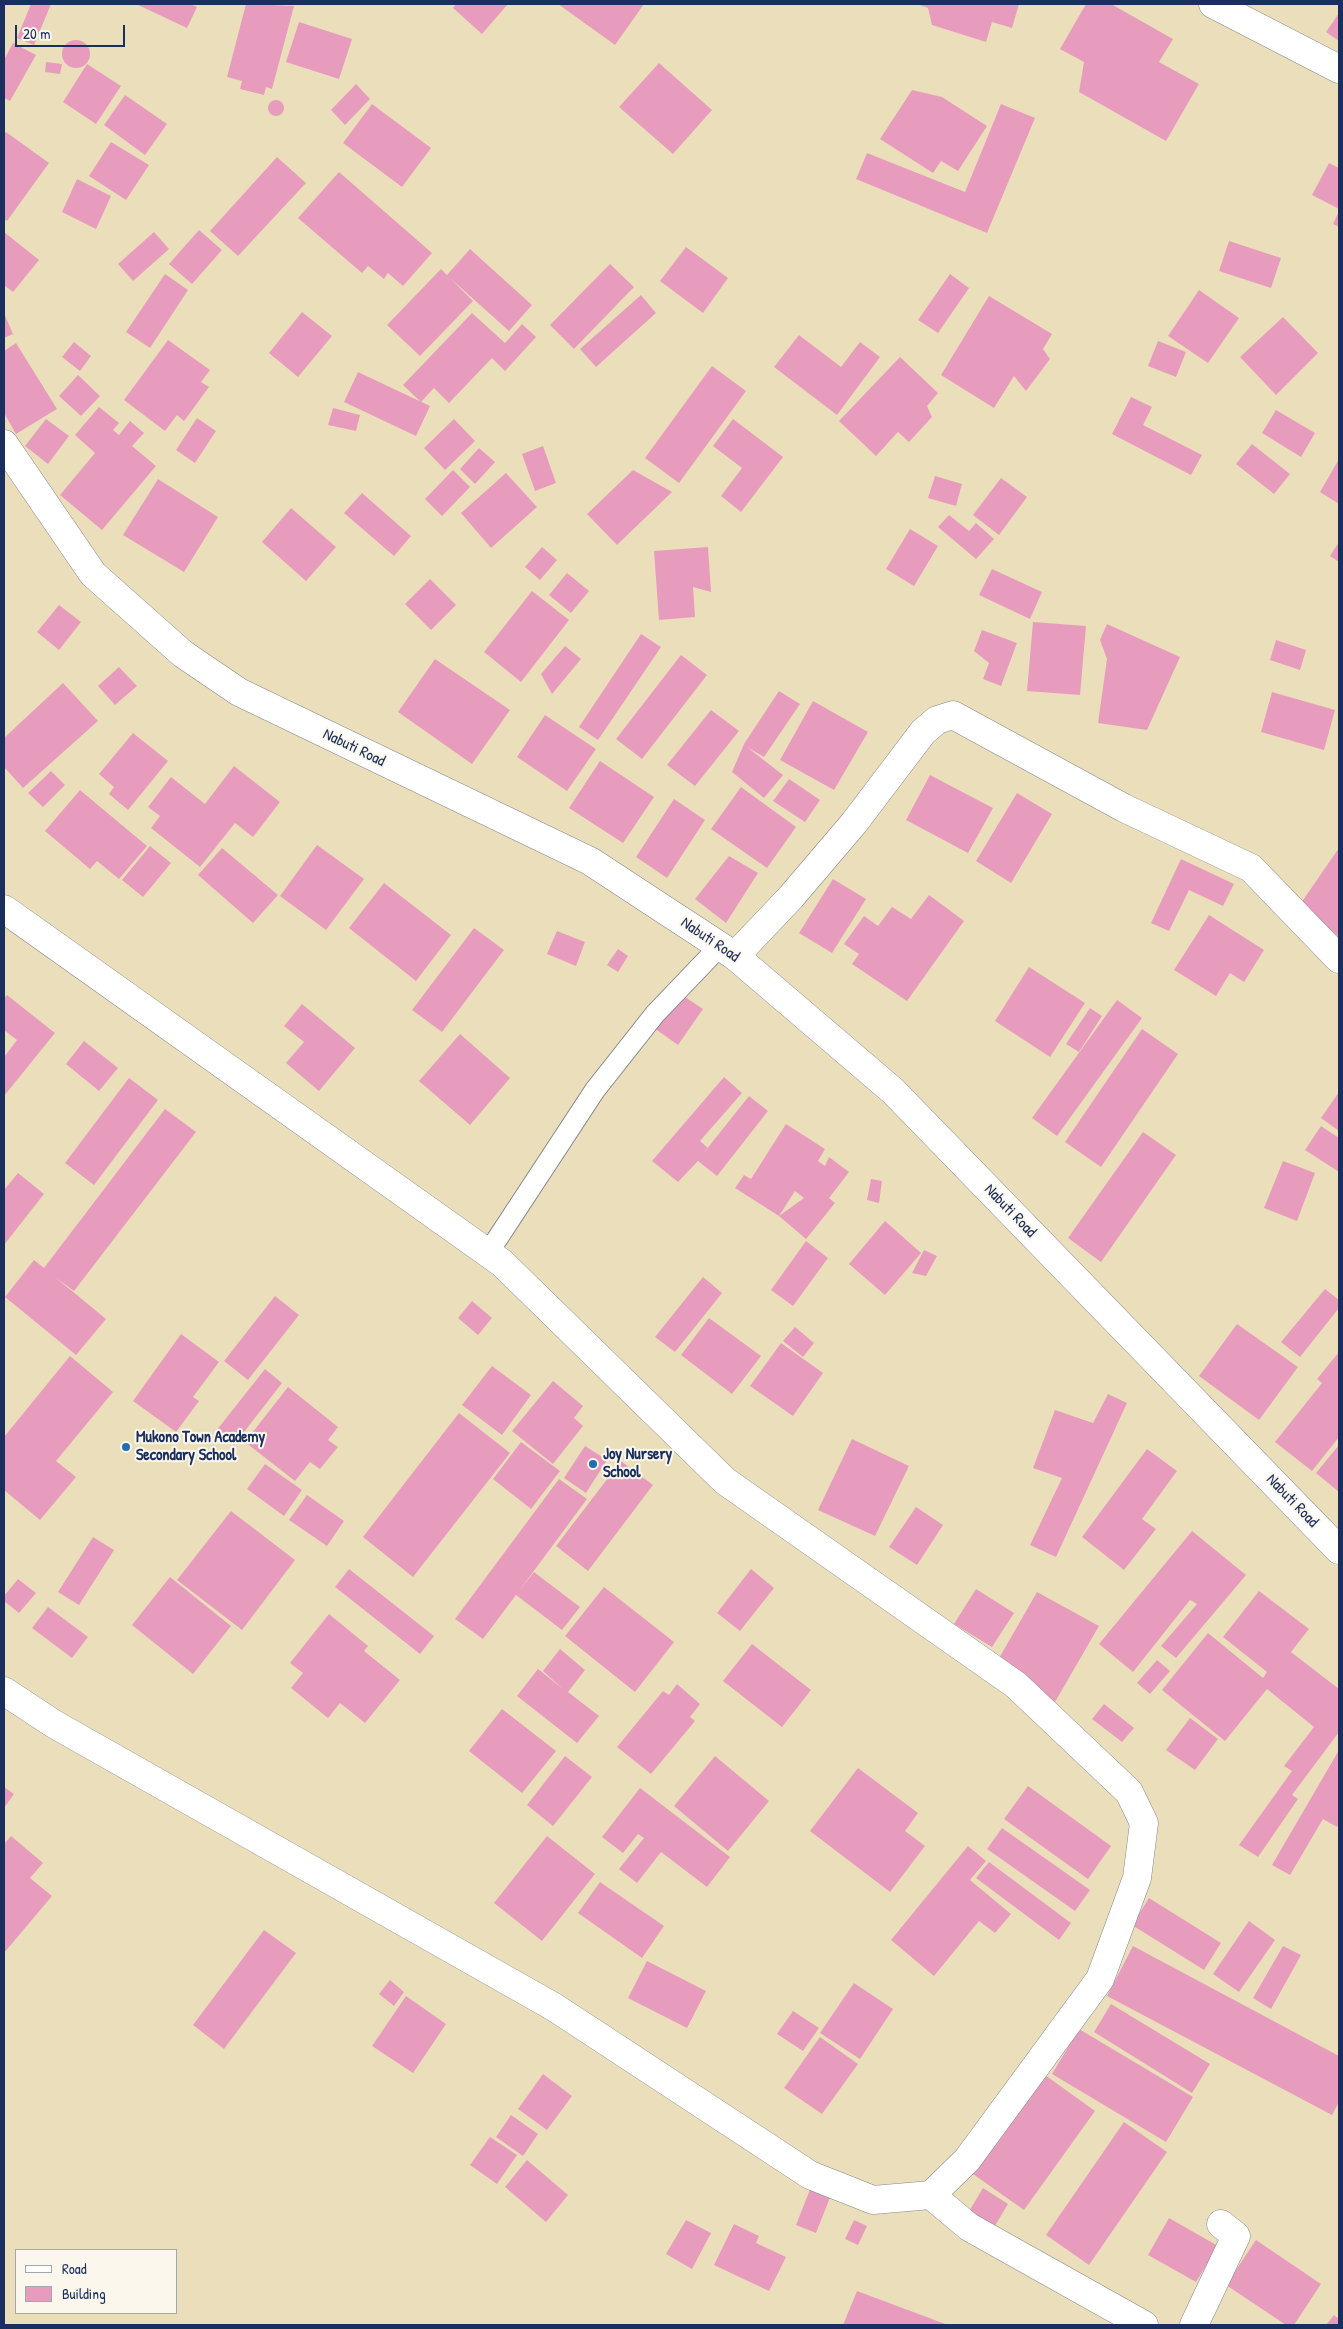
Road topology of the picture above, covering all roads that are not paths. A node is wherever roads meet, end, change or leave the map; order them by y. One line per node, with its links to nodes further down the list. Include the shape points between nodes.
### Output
1 (1213, 4): 2 (street)
2 (1339, 69)
3 (4, 444): 5 (street, Nabuti Road, via 93,574 183,654 239,692 590,861)
4 (4, 909): 7 (street)
5 (728, 951): 6 (street, via 791,898 923,732 938,720 953,715 1124,808 1251,868); 7 (lane, via 655,1014 595,1090); 8 (street, Nabuti Road, via 893,1091)
6 (1339, 959)
7 (488, 1253): 10 (street, via 724,1481 1016,1685 1129,1792 1144,1823 1137,1878 1100,1979 967,2160)
8 (1339, 1550)
9 (4, 1691): 10 (street, via 54,1724 554,2007 810,2175 872,2200)
10 (931, 2195): 12 (street, via 969,2228)
11 (1221, 2224): 13 (street, via 1236,2236)
12 (1144, 2325)
13 (1194, 2325)

